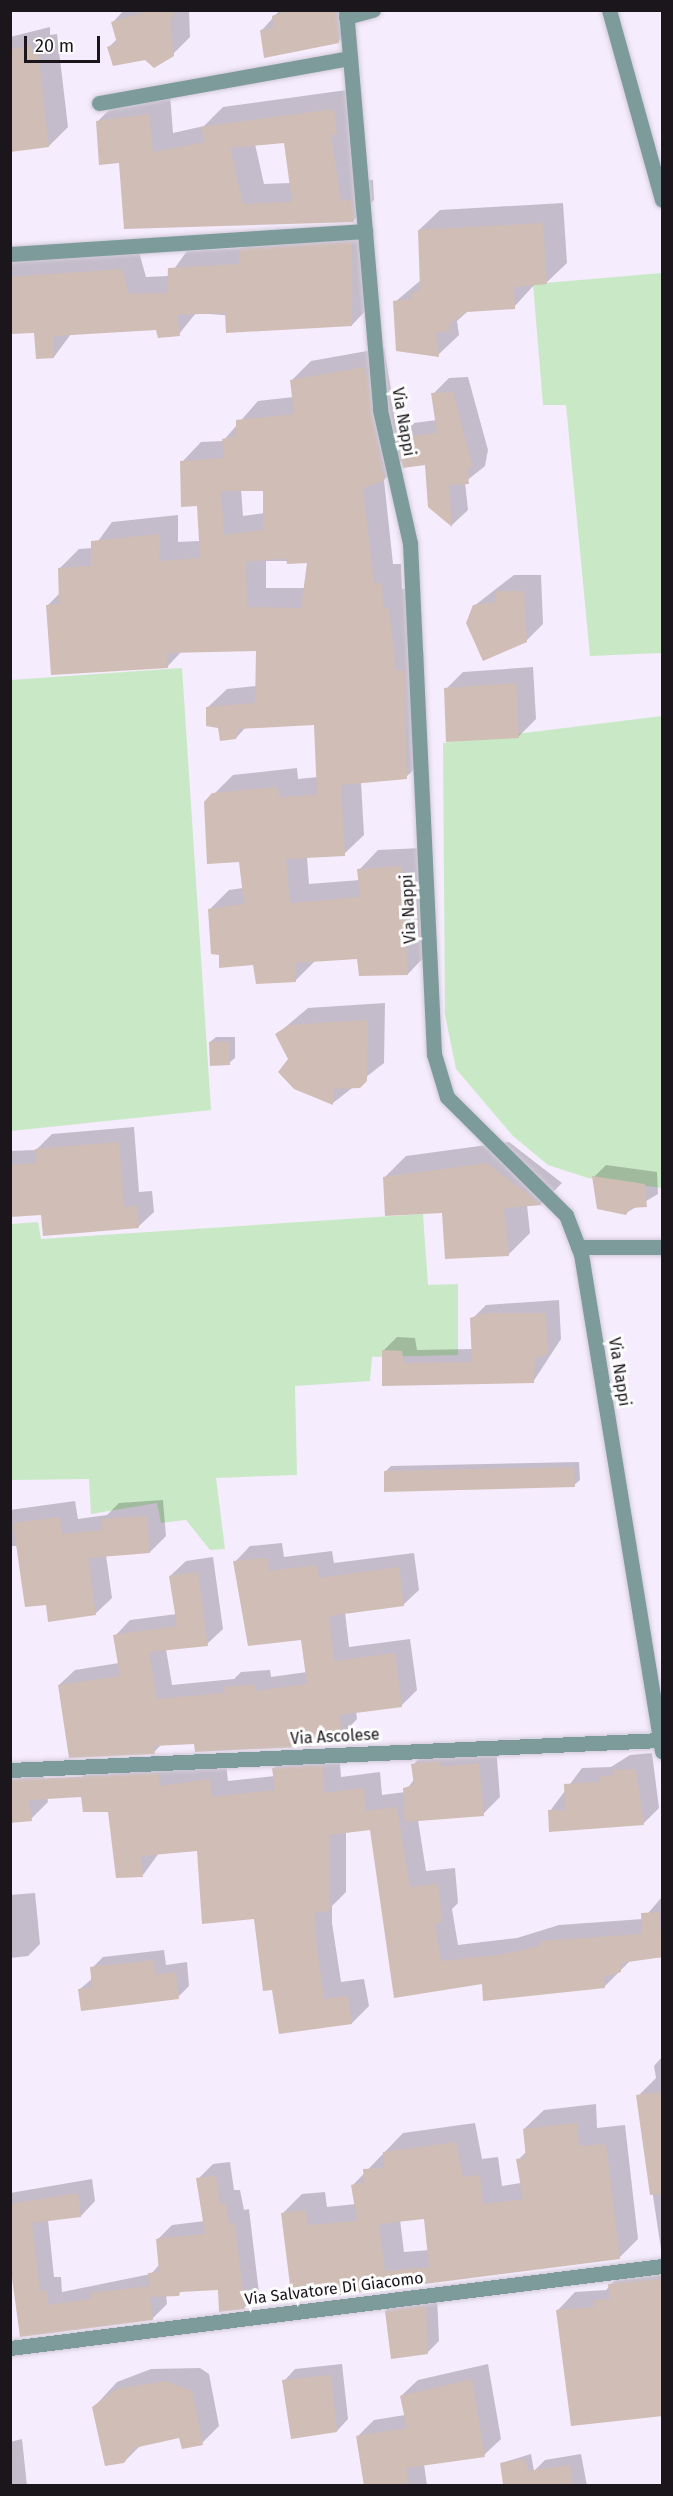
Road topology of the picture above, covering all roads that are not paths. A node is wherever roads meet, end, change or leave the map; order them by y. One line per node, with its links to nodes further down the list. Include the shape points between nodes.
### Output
1 (373, 10): 3 (street)
2 (609, 10): 6 (street)
3 (346, 14): 4 (street, Via Nappi)
4 (350, 58): 5 (street); 7 (street, Via Nappi)
5 (99, 103)
6 (663, 200)
7 (365, 231): 8 (street); 9 (street, Via Nappi, via 380,410 410,543 434,1054 447,1097 566,1215)
8 (10, 254)
9 (578, 1247): 10 (street); 11 (street, Via Nappi)
10 (663, 1247)
11 (662, 1745): 12 (street, Via Ascolese)
12 (10, 1770)
13 (663, 2266): 14 (street, Via Salvatore Di Giacomo)
14 (10, 2348)

